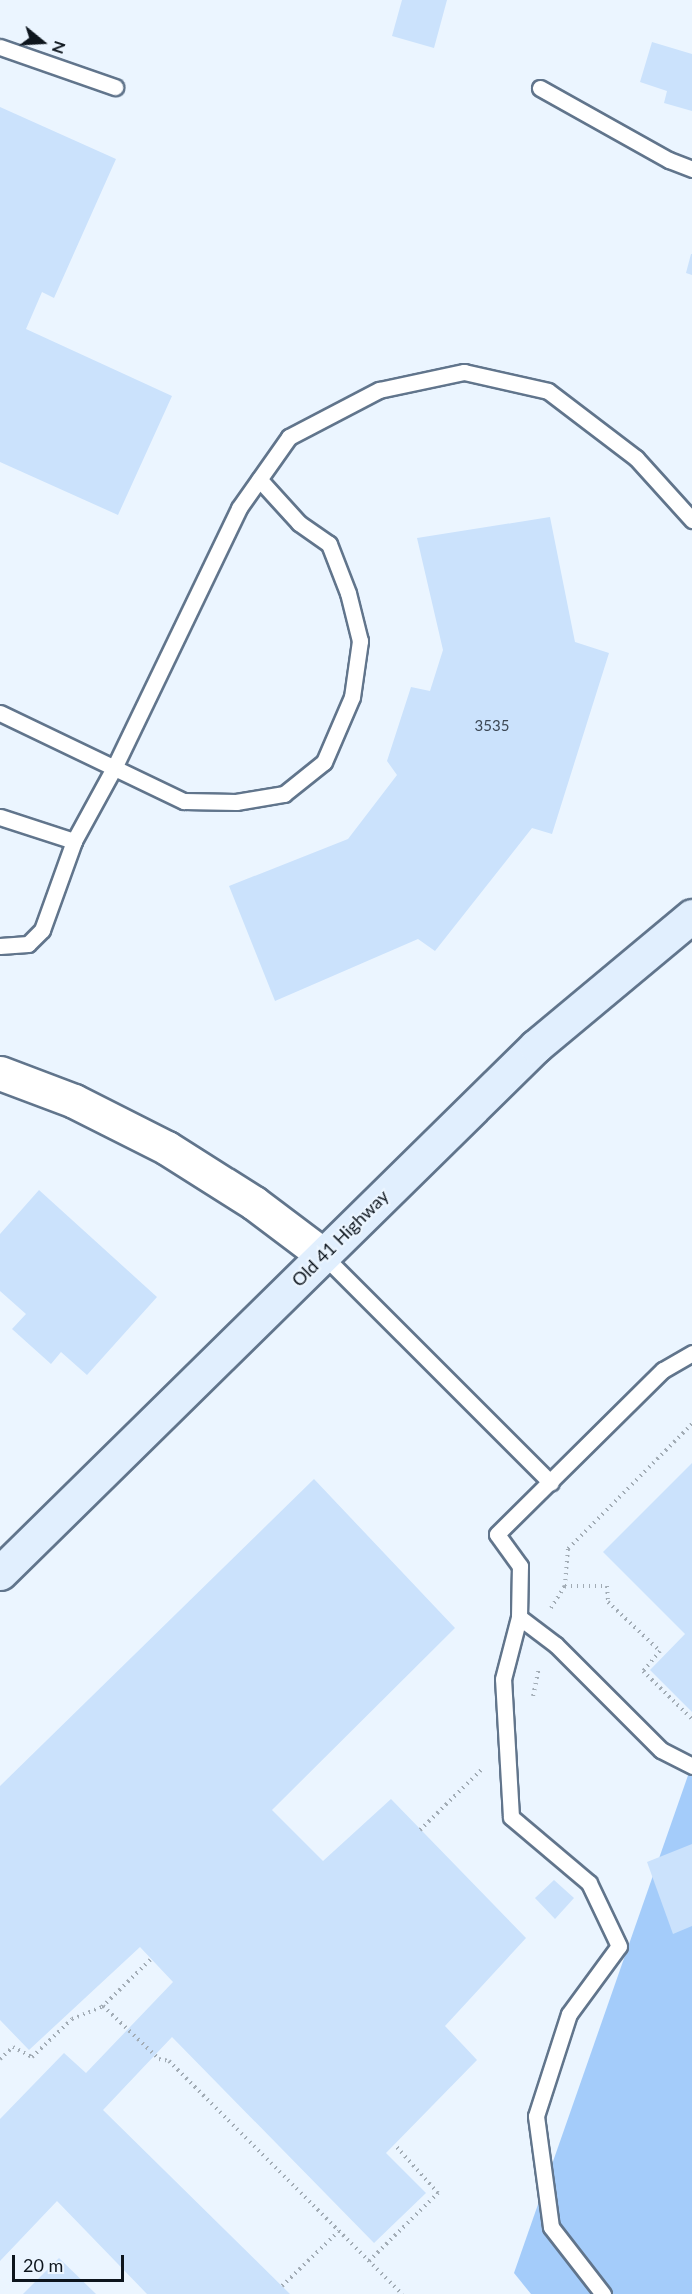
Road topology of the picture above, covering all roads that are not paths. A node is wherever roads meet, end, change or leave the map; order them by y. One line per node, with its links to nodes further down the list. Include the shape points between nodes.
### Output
1 (0, 46): 2 (lane)
2 (115, 87)
3 (540, 88): 4 (lane)
4 (692, 169)
5 (259, 479): 6 (lane, via 289,437 379,390 464,372 548,391 636,458); 8 (lane, via 239,508); 8 (lane, via 299,523 329,544 348,593 360,640 352,697 324,762 284,794 236,802 184,801)
6 (692, 520)
7 (0, 713): 8 (lane)
8 (114, 768): 10 (lane)
9 (0, 817): 10 (lane)
10 (74, 841): 12 (lane, via 42,930 28,944)
11 (692, 916): 14 (main road, Old 41 Highway, via 536,1046)
12 (0, 946)
13 (0, 1073): 14 (street, via 74,1101 167,1148 254,1203)
14 (323, 1255): 16 (lane); 17 (main road, Old 41 Highway)
15 (692, 1353): 16 (lane, via 663,1370)
16 (551, 1483): 18 (lane, via 497,1534 520,1566)
17 (0, 1573)
18 (519, 1617): 19 (lane, via 556,1645 661,1750); 20 (lane, via 503,1679 511,1817 589,1883 619,1946 569,2014 537,2116 551,2227)
19 (692, 1766)
20 (603, 2294)

